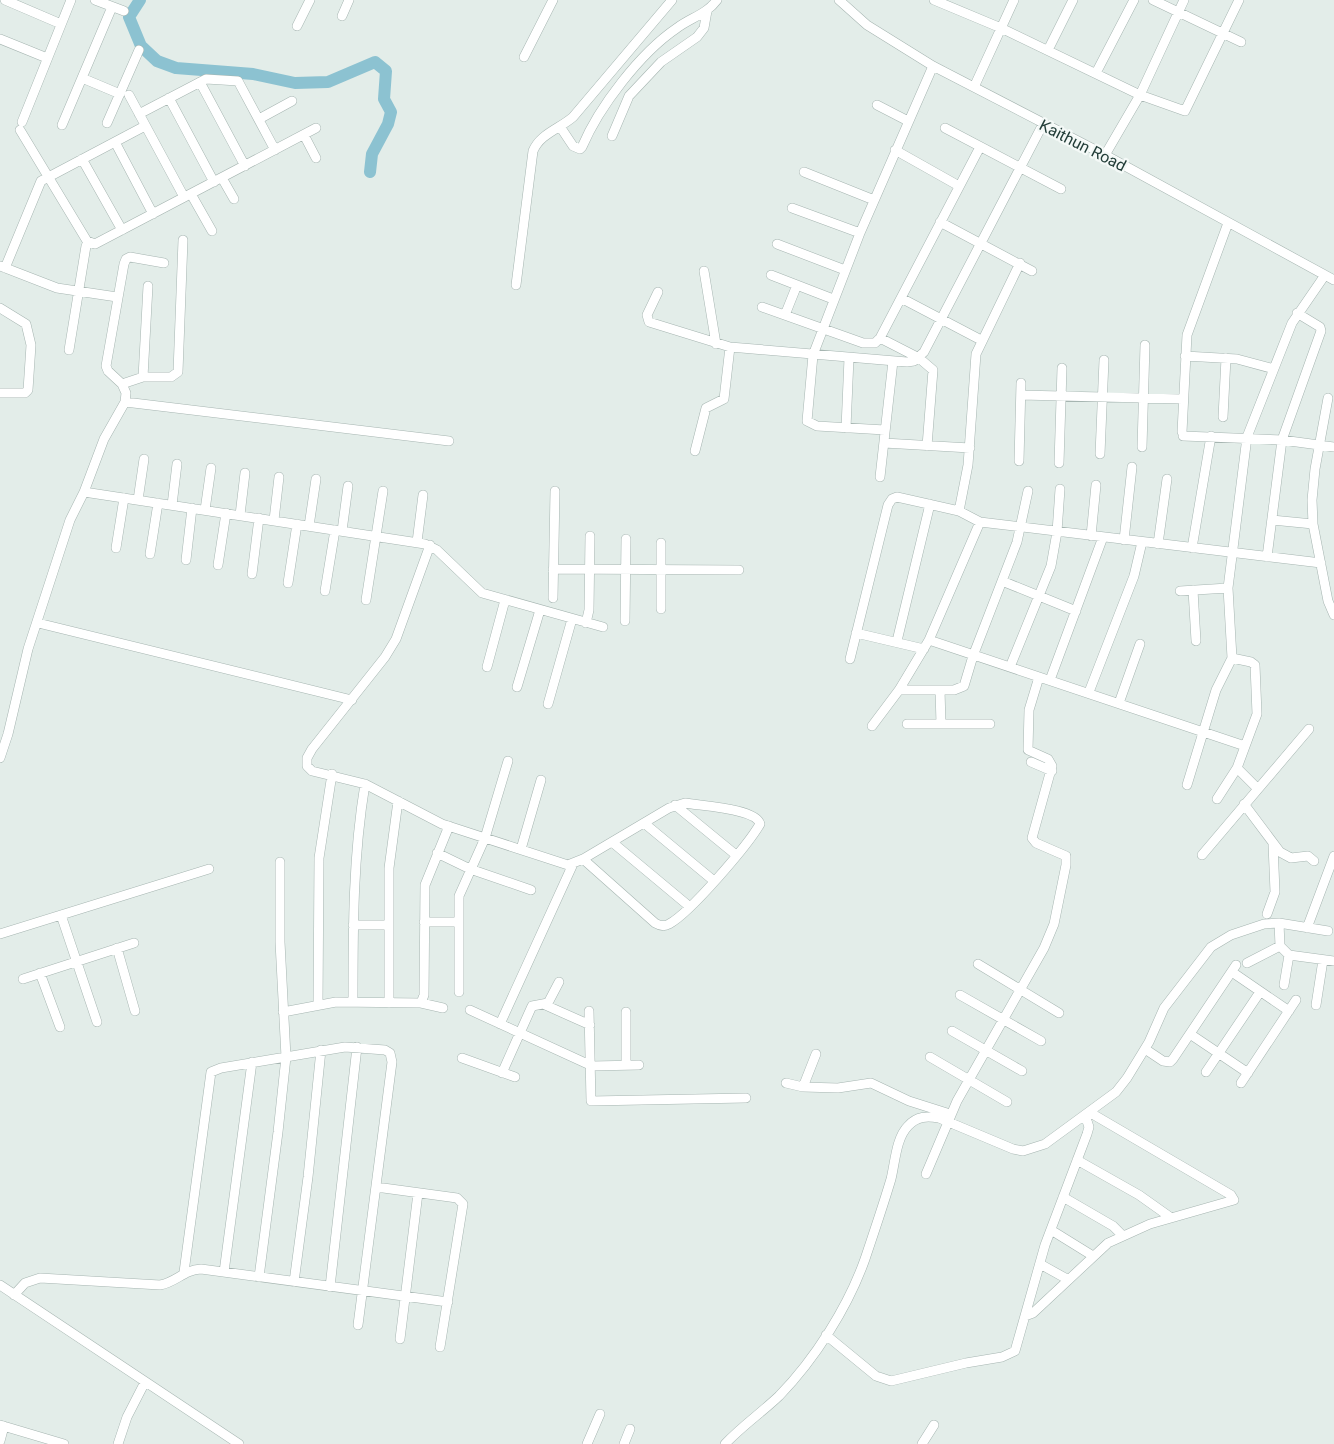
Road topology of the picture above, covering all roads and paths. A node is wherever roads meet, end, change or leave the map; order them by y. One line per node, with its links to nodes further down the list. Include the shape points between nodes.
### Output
1 (5, 0): 22 (street)
2 (71, 0): 22 (street)
3 (95, 0): 18 (street)
4 (310, 0): 23 (street)
5 (349, 0): 21 (street)
6 (552, 0): 30 (street)
7 (672, 0): 50 (street)
8 (717, 0): 19 (street)
9 (839, 0): 32 (street, Kaithun Road, via 867,25)
10 (934, 0): 17 (street)
11 (1014, 0): 24 (street)
12 (1073, 0): 29 (street)
13 (1134, 0): 33 (street)
14 (1153, 0): 20 (street)
15 (1184, 0): 20 (street)
16 (1239, 0): 25 (street)
17 (957, 4): 24 (street)
18 (119, 6): 34 (street)
19 (707, 11): 50 (street, via 677,28 636,67 595,120 580,149 573,146); 53 (street, via 704,28 697,37 661,62 629,96)
20 (1178, 12): 25 (street); 38 (street)
21 (342, 16)
22 (61, 24): 31 (street)
23 (297, 26)
24 (1001, 28): 29 (street); 36 (street)
25 (1222, 34): 27 (street); 38 (street, via 1185,111)
26 (0, 39): 31 (street)
27 (1241, 42)
28 (139, 50): 37 (street)
29 (1048, 50): 33 (street)
30 (524, 57)
31 (47, 58): 64 (street, via 21,126)
32 (933, 66): 36 (street, Kaithun Road); 44 (street)
33 (1096, 73): 38 (street)
34 (82, 78): 37 (street); 47 (street)
35 (200, 82): 39 (street); 43 (street, via 206,79 238,81); 61 (street)
36 (974, 86): 46 (street, Kaithun Road)
37 (124, 94): 42 (street); 45 (street)
38 (1140, 96): 58 (street)
39 (169, 98): 42 (street); 65 (street)
40 (292, 101): 43 (street)
41 (877, 105): 44 (street)
42 (139, 114): 48 (street)
43 (259, 119): 56 (street)
44 (908, 121): 57 (street)
45 (108, 123)
46 (1043, 124): 58 (street, Kaithun Road); 62 (street)
47 (62, 125)
48 (146, 126): 54 (street); 68 (street)
49 (316, 128): 52 (street)
50 (561, 128): 91 (street, via 541,137 533,151)
51 (945, 128): 55 (street)
52 (304, 135): 56 (street); 59 (street)
53 (612, 136)
54 (115, 142): 60 (street); 72 (street)
55 (980, 147): 62 (street); 66 (street)
56 (275, 150): 61 (street)
57 (895, 150): 66 (street); 70 (street)
58 (1105, 155): 74 (street, Kaithun Road)
59 (316, 158)
60 (82, 159): 64 (street); 75 (street)
61 (245, 166): 65 (street)
62 (1020, 168): 67 (street); 79 (street)
63 (804, 172): 70 (street)
64 (48, 177): 75 (street, via 87,241 95,244); 84 (street, via 41,181)
65 (218, 180): 68 (street); 69 (street)
66 (959, 186): 73 (street)
67 (1061, 189)
68 (188, 196): 72 (street); 76 (street)
69 (234, 199)
70 (874, 200): 77 (street)
71 (792, 208): 77 (street)
72 (153, 214): 75 (street)
73 (940, 222): 79 (street); 97 (street)
74 (1228, 223): 89 (street, Kaithun Road); 112 (street, via 1187,335)
75 (122, 230)
76 (212, 231)
77 (860, 233): 85 (street)
78 (183, 240): 120 (street, via 178,372 171,377)
79 (980, 243): 83 (street); 103 (street)
80 (777, 244): 85 (street)
81 (86, 246): 94 (street)
82 (164, 263): 96 (street, via 126,258)
83 (1020, 263): 87 (street); 106 (street)
84 (2, 267): 94 (street, via 42,283)
85 (845, 270): 98 (street)
86 (704, 271): 107 (street)
87 (1032, 271)
88 (771, 275): 92 (street)
89 (1325, 276): 90 (street, Kaithun Road); 101 (street)
90 (1334, 280)
91 (516, 284)
92 (797, 285): 98 (street); 102 (street)
93 (148, 286): 120 (street)
94 (79, 292): 96 (street); 110 (street)
95 (658, 292): 107 (street, via 647,315 649,322)
96 (117, 297): 122 (street, via 106,366)
97 (900, 298): 103 (street); 105 (street)
98 (833, 299): 104 (street)
99 (762, 307): 102 (street)
100 (2, 309): 123 (street, via 19,318 30,333 30,385 25,393)
101 (1298, 312): 119 (street); 136 (street, via 1321,331)
102 (785, 315): 104 (street)
103 (941, 318): 106 (street); 114 (street)
104 (822, 328): 105 (street, via 863,344 870,345); 111 (street)
105 (880, 338): 114 (street)
106 (981, 340): 143 (street, via 975,360)
107 (716, 344): 109 (street)
108 (1144, 345): 127 (street)
109 (730, 347): 111 (street); 144 (street, via 724,399 706,408)
110 (69, 350)
111 (813, 355): 113 (street); 132 (street, via 807,421 817,426)
112 (1185, 356): 115 (street); 129 (street)
113 (850, 358): 117 (street); 132 (street)
114 (919, 358): 117 (street, via 907,362); 140 (street, via 933,370)
115 (1226, 358): 119 (street); 131 (street)
116 (1104, 360): 126 (street)
117 (893, 361): 133 (street)
118 (1062, 368): 125 (street)
119 (1274, 369): 135 (street)
120 (143, 377): 122 (street)
121 (1021, 383): 124 (street)
122 (122, 384): 130 (street, via 126,392)
123 (0, 393)
124 (1021, 395): 125 (street); 147 (street)
125 (1061, 396): 126 (street); 148 (street)
126 (1103, 397): 127 (street); 145 (street)
127 (1144, 398): 129 (street); 141 (street)
128 (1328, 398): 139 (street)
129 (1184, 399): 134 (street, via 1183,434)
130 (125, 402): 137 (street); 163 (street, via 104,439)
131 (1223, 417)
132 (846, 428): 133 (street)
133 (885, 430): 138 (street)
134 (1211, 436): 135 (street); 197 (street)
135 (1247, 437): 136 (street); 198 (street)
136 (1282, 440): 139 (street); 177 (street)
137 (449, 441)
138 (884, 443): 140 (street); 154 (street)
139 (1319, 445): 142 (street); 180 (street, via 1312,500)
140 (927, 446): 143 (street)
141 (1142, 447)
142 (1334, 447)
143 (970, 448): 172 (street)
144 (695, 451)
145 (1100, 454)
146 (144, 459): 166 (street)
147 (1019, 461)
148 (1059, 463)
149 (177, 464): 169 (street)
150 (211, 468): 171 (street)
151 (1132, 468): 190 (street)
152 (245, 473): 174 (street)
153 (279, 477): 176 (street)
154 (880, 477)
155 (316, 479): 181 (street)
156 (1167, 479): 194 (street)
157 (1096, 485): 187 (street)
158 (348, 486): 183 (street)
159 (1060, 489): 184 (street)
160 (383, 491): 185 (street)
161 (555, 491): 204 (street)
162 (1028, 491): 182 (street)
163 (84, 492): 165 (street); 227 (street, via 70,520)
164 (422, 495): 191 (street)
165 (124, 498): 166 (street); 196 (street)
166 (138, 500): 167 (street)
167 (158, 503): 169 (street); 199 (street)
168 (930, 504): 172 (street); 229 (street, via 902,497 892,499); 231 (street)
169 (172, 505): 170 (street)
170 (192, 508): 171 (street); 201 (street)
171 (205, 510): 173 (street)
172 (959, 511): 178 (street)
173 (226, 513): 174 (street); 203 (street)
174 (240, 515): 175 (street)
175 (259, 518): 176 (street); 209 (street)
176 (274, 520): 179 (street)
177 (1272, 520): 180 (street); 200 (street)
178 (980, 522): 182 (street); 230 (street)
179 (297, 524): 181 (street); 211 (street)
180 (1313, 524): 202 (street)
181 (309, 526): 183 (street)
182 (1021, 527): 184 (street); 210 (street)
183 (338, 530): 185 (street); 214 (street)
184 (1057, 532): 187 (street); 216 (street, via 1051,566)
185 (376, 536): 191 (street); 218 (street)
186 (590, 536): 205 (street)
187 (1091, 536): 188 (street)
188 (1103, 538): 190 (street); 222 (street)
189 (626, 539): 206 (street)
190 (1124, 540): 192 (street)
191 (417, 542): 195 (street)
192 (1142, 542): 194 (street); 245 (street, via 1134,576)
193 (661, 543): 207 (street)
194 (1158, 544): 197 (street)
195 (430, 545): 219 (street, via 482,593); 246 (street, via 396,639)
196 (116, 548)
197 (1192, 548): 198 (street)
198 (1231, 552): 200 (street); 212 (street)
199 (150, 554)
200 (1267, 556): 202 (street)
201 (186, 560)
202 (1321, 563): 223 (street)
203 (218, 565)
204 (553, 569): 205 (street); 217 (street)
205 (590, 569): 206 (street); 226 (street)
206 (626, 569): 207 (street); 225 (street)
207 (661, 570): 208 (street); 220 (street)
208 (739, 570)
209 (252, 574)
210 (1002, 581): 216 (street); 235 (street)
211 (288, 583)
212 (1228, 588): 213 (street); 236 (street)
213 (1193, 590): 215 (street); 232 (street)
214 (325, 591)
215 (1180, 591)
216 (1040, 596): 222 (street); 239 (street)
217 (553, 598)
218 (366, 600)
219 (505, 600): 221 (street); 238 (street)
220 (661, 609)
221 (540, 610): 224 (street); 242 (street)
222 (1076, 611): 241 (street)
223 (1334, 615)
224 (572, 619): 226 (street); 248 (street)
225 (625, 621)
226 (586, 622): 228 (street)
227 (38, 624): 246 (street); 256 (street)
228 (603, 627)
229 (856, 633): 231 (street); 237 (street)
230 (929, 640): 234 (street); 235 (street)
231 (897, 641): 234 (street)
232 (1196, 641)
233 (1140, 644): 247 (street)
234 (924, 649): 243 (street)
235 (973, 656): 239 (street); 244 (street, via 964,686 959,690)
236 (1232, 658): 254 (street, via 1216,690); 255 (street, via 1255,665 1257,714)
237 (850, 659)
238 (487, 667)
239 (1010, 667): 240 (street)
240 (1039, 677): 241 (street); 260 (street, via 1029,710 1028,750 1048,759)
241 (1050, 680): 245 (street)
242 (517, 687)
243 (899, 690): 244 (street); 252 (street)
244 (940, 690): 250 (street)
245 (1089, 692): 247 (street)
246 (352, 700): 261 (street, via 307,758 307,766 312,771)
247 (1119, 703): 254 (street)
248 (548, 704)
249 (907, 724): 250 (street)
250 (941, 724): 251 (street)
251 (990, 724)
252 (872, 726)
253 (1309, 728): 265 (street)
254 (1203, 731): 255 (street); 264 (street)
255 (1245, 746): 259 (street)
256 (0, 758)
257 (508, 761): 272 (street)
258 (1031, 762): 260 (street)
259 (1237, 768): 265 (street); 266 (street)
260 (1052, 770): 312 (street, via 1032,833 1036,843 1063,853 1067,860 1051,935)
261 (332, 774): 263 (street); 321 (street, via 318,858)
262 (541, 780): 275 (street)
263 (365, 784): 267 (street); 294 (street, via 357,832)
264 (1187, 784)
265 (1257, 788): 268 (street)
266 (1217, 799)
267 (398, 801): 271 (street); 295 (street, via 389,868)
268 (1244, 804): 274 (street); 278 (street)
269 (675, 805): 270 (street); 277 (street); 277 (street, via 685,803 741,811 753,816 760,824)
270 (644, 823): 273 (street); 286 (street)
271 (449, 826): 272 (street); 276 (street)
272 (485, 838): 275 (street); 285 (street)
273 (612, 842): 280 (street); 288 (street)
274 (1273, 844): 281 (street, via 1291,858 1308,856); 289 (street, via 1275,892)
275 (521, 849): 283 (street, via 562,864)
276 (437, 854): 285 (street); 291 (street, via 425,884)
277 (736, 855): 286 (street)
278 (1202, 855)
279 (1334, 856): 296 (street)
280 (582, 859): 283 (street); 288 (street, via 659,926 669,925)
281 (1314, 861)
282 (280, 862): 327 (street)
283 (573, 864): 333 (street)
284 (209, 869): 290 (street)
285 (470, 869): 287 (street); 292 (street, via 458,896)
286 (714, 881): 288 (street)
287 (531, 890)
288 (690, 907)
289 (1267, 914)
290 (61, 915): 298 (street); 304 (street)
291 (424, 922): 292 (street); 319 (street, via 424,995)
292 (458, 922): 313 (street)
293 (1279, 923): 296 (street); 300 (street); 341 (street, via 1252,927 1211,947 1164,1008)
294 (353, 925): 295 (street); 317 (street)
295 (389, 925): 318 (street)
296 (1307, 928): 297 (street)
297 (1328, 931)
298 (0, 934)
299 (134, 943): 301 (street)
300 (1280, 946): 302 (street); 307 (street)
301 (117, 948): 304 (street); 325 (street)
302 (1289, 955): 303 (street); 311 (street)
303 (1323, 960): 305 (street); 322 (street)
304 (76, 961): 308 (street); 332 (street)
305 (1334, 961)
306 (978, 964): 312 (street)
307 (1246, 964)
308 (40, 974): 309 (street); 335 (street)
309 (22, 979)
310 (558, 982): 320 (street, via 548,1003)
311 (1284, 985)
312 (1021, 990): 330 (street); 331 (street)
313 (459, 992)
314 (1260, 992): 326 (street); 338 (street, via 1234,969); 345 (street)
315 (960, 995): 331 (street)
316 (1296, 1000): 326 (street)
317 (352, 1001): 318 (street); 321 (street)
318 (389, 1003): 319 (street)
319 (421, 1003): 323 (street)
320 (542, 1004): 334 (street); 337 (street, via 532,1006)
321 (318, 1005): 327 (street)
322 (1316, 1005)
323 (443, 1008)
324 (470, 1010): 333 (street)
325 (135, 1011)
326 (1289, 1011): 356 (street)
327 (284, 1012): 346 (street)
328 (589, 1012): 334 (street)
329 (626, 1012): 351 (street)
330 (1059, 1013)
331 (1003, 1020): 339 (street); 343 (street)
332 (97, 1022)
333 (500, 1024): 337 (street)
334 (590, 1025): 350 (street)
335 (60, 1027)
336 (952, 1031): 343 (street)
337 (520, 1033): 350 (street); 354 (street)
338 (1190, 1034): 341 (street, via 1170,1062); 345 (street)
339 (1041, 1041)
340 (357, 1047): 342 (street); 368 (street, via 385,1050 391,1057); 381 (street)
341 (1145, 1049): 364 (street, via 1116,1092)
342 (321, 1050): 346 (street); 380 (street)
343 (986, 1050): 353 (street); 358 (street)
344 (816, 1054): 361 (street)
345 (1218, 1054): 355 (street); 356 (street)
346 (286, 1056): 349 (street); 378 (street)
347 (930, 1057): 358 (street)
348 (462, 1058): 354 (street)
349 (252, 1062): 376 (street, via 216,1069 209,1078); 377 (street)
350 (591, 1065): 351 (street); 362 (street, via 591,1101)
351 (626, 1065): 352 (street)
352 (639, 1065)
353 (1022, 1071)
354 (502, 1072): 357 (street)
355 (1206, 1072)
356 (1248, 1072): 360 (street)
357 (515, 1077)
358 (969, 1079): 363 (street); 365 (street)
359 (786, 1083): 361 (street)
360 (1242, 1083)
361 (803, 1087): 365 (street, via 838,1088 871,1083)
362 (746, 1098)
363 (1007, 1102)
364 (1087, 1113): 365 (street, via 1045,1144 1023,1151); 366 (street, via 1089,1127); 371 (street, via 1234,1198 1232,1202)
365 (949, 1118): 367 (street); 389 (street, via 916,1118 907,1126 864,1261 845,1307)
366 (1077, 1160): 370 (street); 371 (street, via 1139,1195)
367 (926, 1174)
368 (376, 1188): 369 (street); 383 (street)
369 (418, 1193): 385 (street); 386 (street, via 457,1198 464,1204)
370 (1063, 1197): 372 (street); 373 (street, via 1113,1226)
371 (1170, 1217): 373 (street)
372 (1051, 1230): 374 (street); 375 (street)
373 (1122, 1235): 374 (street)
374 (1093, 1256): 379 (street)
375 (1040, 1264): 379 (street); 387 (street)
376 (184, 1272): 377 (street, via 201,1269); 384 (street, via 169,1284 160,1285 40,1278 25,1283)
377 (224, 1272): 378 (street)
378 (259, 1277): 380 (street)
379 (1067, 1279): 387 (street, via 1033,1313)
380 (294, 1282): 381 (street)
381 (330, 1286): 383 (street)
382 (1, 1288): 384 (street)
383 (363, 1291): 385 (street); 388 (street)
384 (14, 1295): 392 (street)
385 (405, 1296): 386 (street); 390 (street)
386 (448, 1302): 391 (street)
387 (1025, 1316): 389 (street, via 1018,1345 1010,1355 891,1381 876,1376)
388 (358, 1325)
389 (826, 1335): 404 (street, via 790,1383)
390 (400, 1339)
391 (440, 1347)
392 (141, 1388): 400 (street); 401 (street)
393 (600, 1414): 402 (street)
394 (2, 1425): 397 (street); 398 (street)
395 (934, 1425): 405 (street)
396 (630, 1429): 403 (street)
397 (0, 1440)
398 (49, 1442): 399 (street)
399 (64, 1444)
400 (118, 1444)
401 (239, 1444)
402 (587, 1444)
403 (624, 1444)
404 (726, 1444)
405 (922, 1444)

